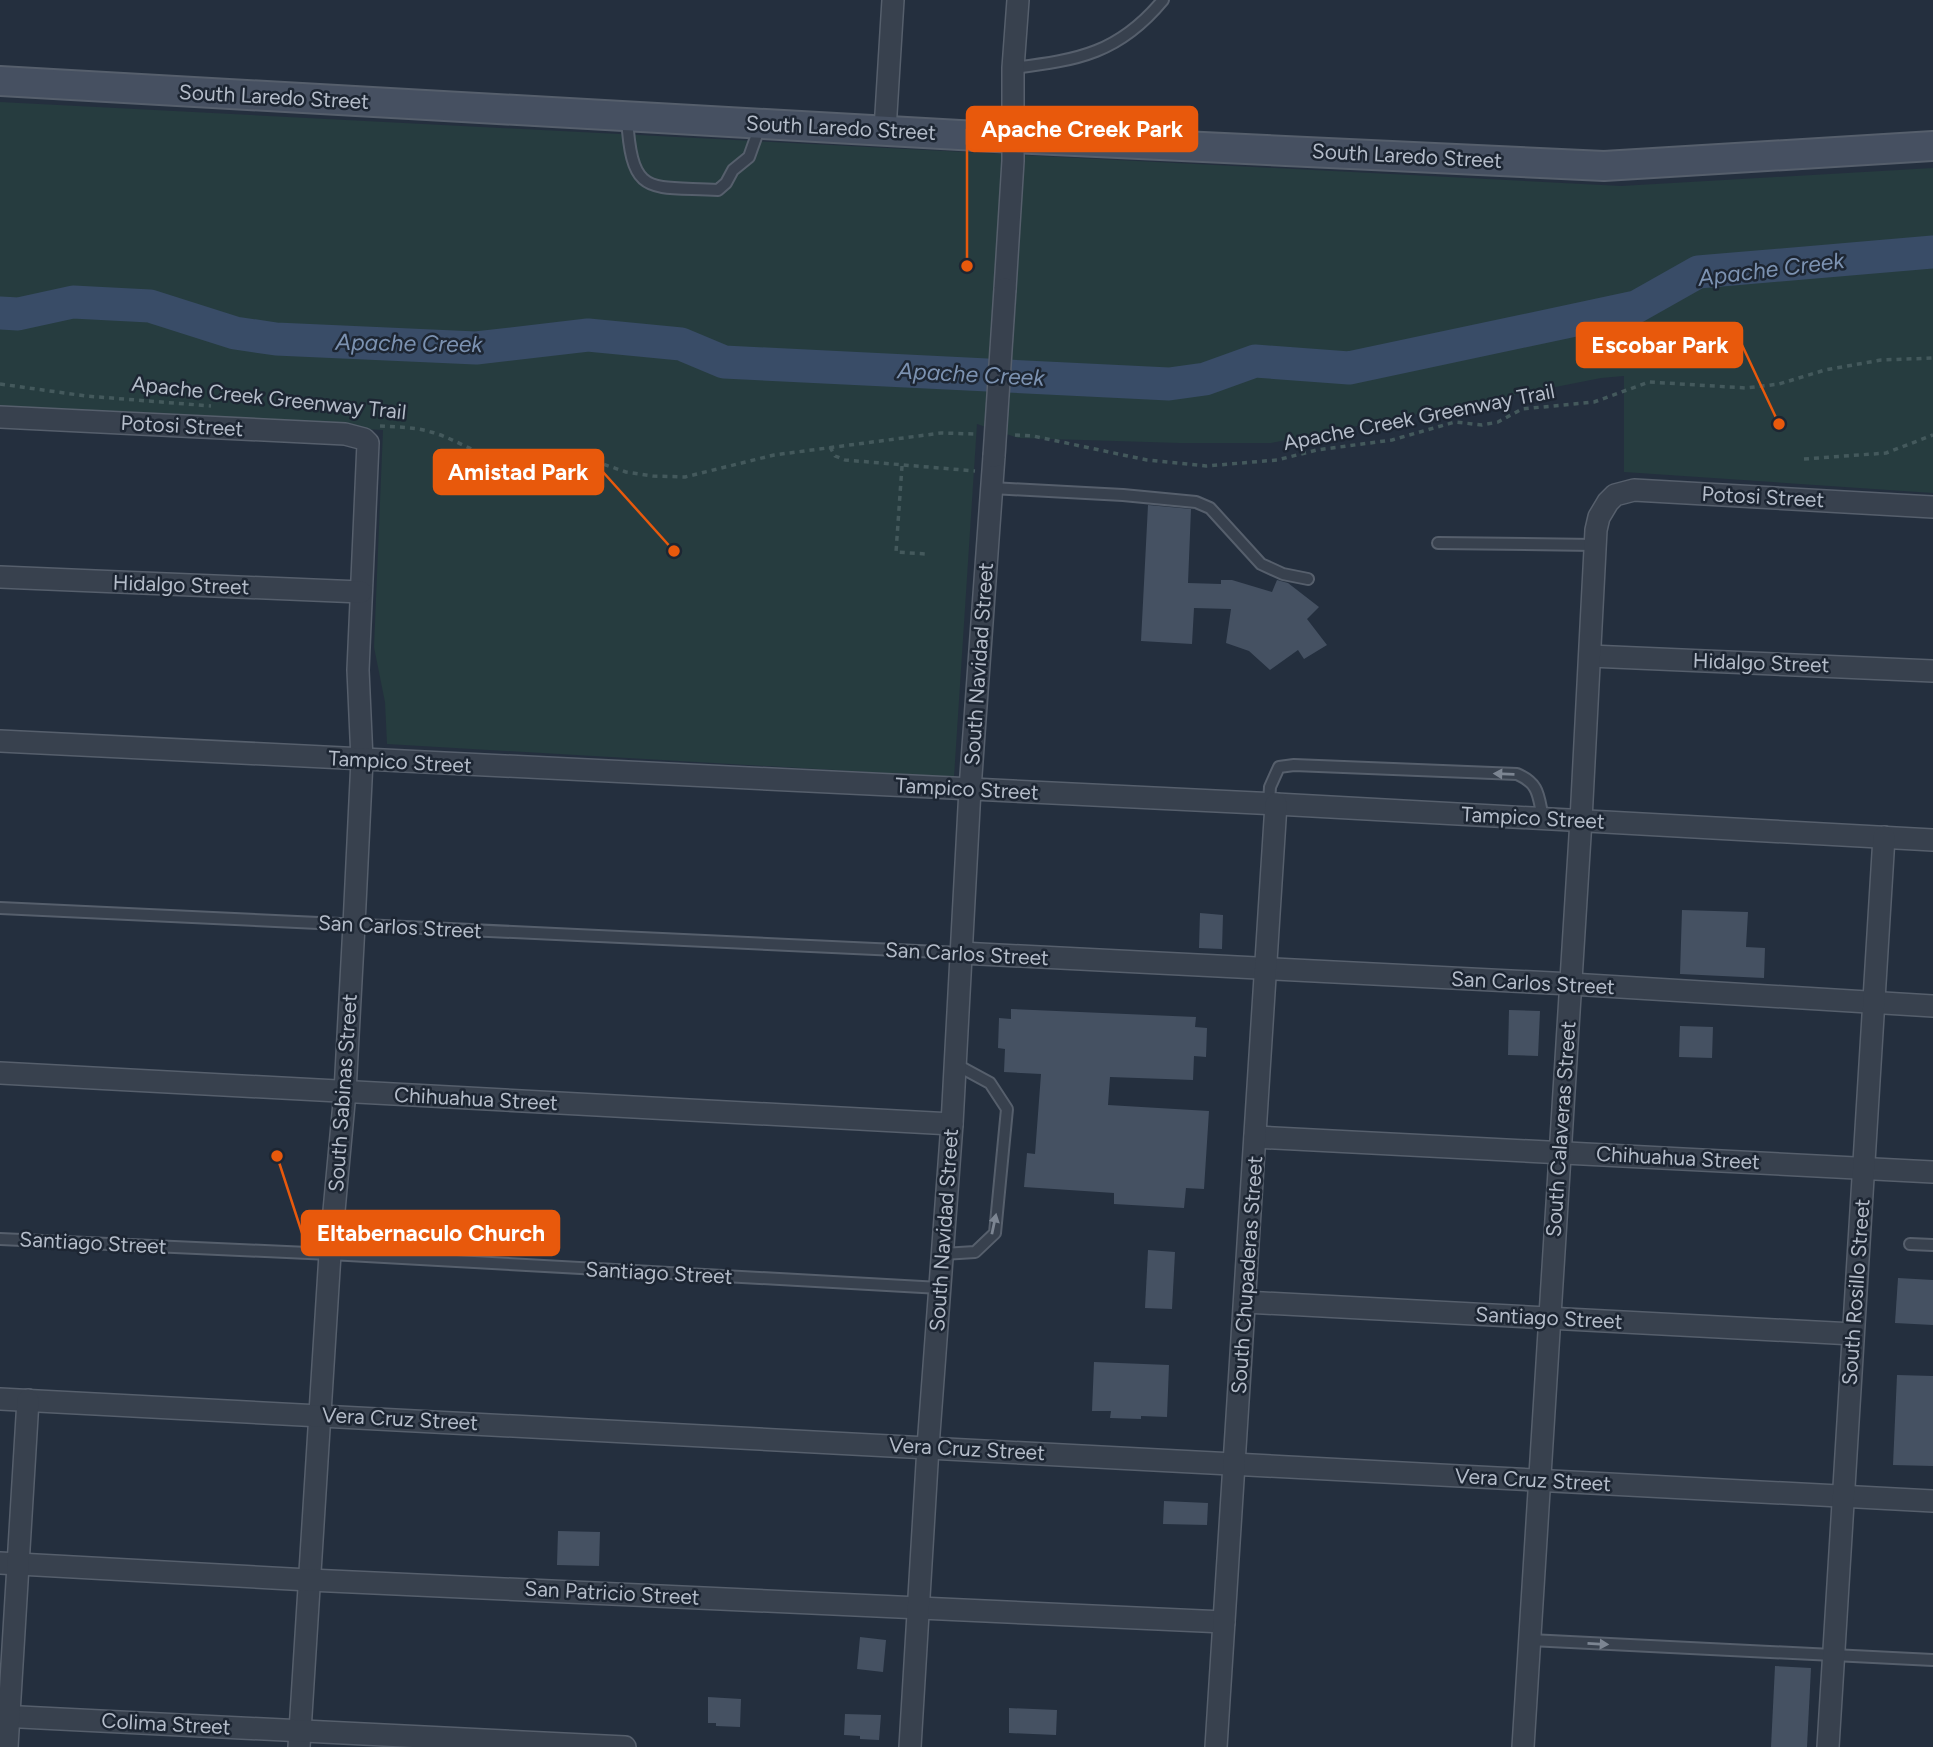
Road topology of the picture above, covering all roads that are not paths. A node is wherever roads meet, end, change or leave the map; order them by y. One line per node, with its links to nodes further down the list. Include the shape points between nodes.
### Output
1 (893, 0): 8 (street)
2 (1018, 0): 4 (street, South Navidad Street)
3 (1163, 0): 4 (lane, via 1133,29 1096,52 1067,62)
4 (1013, 68): 9 (street, South Navidad Street)
5 (0, 81): 6 (main road, South Laredo Street)
6 (627, 116): 7 (main road, South Laredo Street); 7 (lane, via 629,146 640,178 650,186 718,190 749,157)
7 (761, 123): 8 (main road, South Laredo Street)
8 (885, 130): 9 (main road, South Laredo Street)
9 (1013, 138): 10 (main road, South Laredo Street, via 1604,166); 13 (street, South Navidad Street, bridge)
10 (1933, 146)
11 (0, 417): 12 (street, Potosi Street)
12 (370, 432): 20 (street, South Sabinas Street)
13 (992, 488): 19 (lane, via 1196,502 1210,508 1261,564); 25 (street, South Navidad Street)
14 (1933, 507): 15 (street, Potosi Street, via 1634,490 1615,495)
15 (1601, 511): 17 (street, South Calaveras Street)
16 (1438, 543): 17 (lane)
17 (1595, 545): 21 (street, South Calaveras Street)
18 (0, 577): 20 (street, Hidalgo Street)
19 (1308, 579)
20 (361, 592): 24 (street, South Sabinas Street)
21 (1590, 656): 22 (street, Hidalgo Street); 28 (street, South Calaveras Street)
22 (1933, 671)
23 (0, 741): 24 (street, Tampico Street)
24 (362, 760): 25 (street, Tampico Street); 32 (street, South Sabinas Street)
25 (970, 789): 26 (street, Tampico Street); 33 (street, South Navidad Street)
26 (1273, 804): 27 (street, Tampico Street); 27 (lane, one-way to 26, via 1537,789 1529,779 1517,775 1293,765 1279,767 1270,787); 34 (street, South Chupaderas Street)
27 (1543, 818): 28 (street, Tampico Street)
28 (1581, 820): 29 (street, Tampico Street); 35 (street, South Calaveras Street)
29 (1884, 838): 30 (street, Tampico Street); 36 (street, South Rosillo Street)
30 (1933, 840)
31 (0, 908): 32 (lane, San Carlos Street)
32 (354, 925): 33 (lane, San Carlos Street); 40 (street, South Sabinas Street)
33 (961, 953): 34 (street, San Carlos Street); 38 (street, South Navidad Street)
34 (1265, 970): 35 (street, San Carlos Street); 42 (street, South Chupaderas Street)
35 (1571, 984): 36 (street, San Carlos Street); 43 (street, South Calaveras Street)
36 (1874, 1002): 37 (street, San Carlos Street); 44 (street, South Rosillo Street)
37 (1933, 1006)
38 (955, 1064): 41 (street, South Navidad Street); 50 (lane, one-way to 38, via 975,1252 995,1233 1007,1109 990,1083)
39 (0, 1073): 40 (street, Chihuahua Street)
40 (345, 1092): 41 (street, Chihuahua Street); 49 (street, South Sabinas Street)
41 (952, 1124): 50 (street, South Navidad Street)
42 (1255, 1137): 43 (street, Chihuahua Street); 52 (street, South Chupaderas Street)
43 (1559, 1151): 44 (street, Chihuahua Street); 53 (street, South Calaveras Street)
44 (1864, 1168): 45 (street, Chihuahua Street); 54 (street, South Rosillo Street)
45 (1933, 1172)
46 (0, 1239): 49 (lane, Santiago Street)
47 (1910, 1244): 48 (lane)
48 (1933, 1245)
49 (330, 1254): 51 (lane, Santiago Street); 57 (street, South Sabinas Street)
50 (943, 1254): 51 (street, South Navidad Street)
51 (940, 1288): 58 (street, South Navidad Street)
52 (1245, 1302): 53 (street, Santiago Street); 59 (street, South Chupaderas Street)
53 (1549, 1318): 54 (street, Santiago Street); 60 (street, South Calaveras Street)
54 (1853, 1334): 61 (street, South Rosillo Street)
55 (0, 1399): 56 (street, Vera Cruz Street)
56 (28, 1400): 57 (street, Vera Cruz Street); 63 (street)
57 (319, 1415): 58 (street, Vera Cruz Street); 64 (street, South Sabinas Street)
58 (928, 1447): 59 (street, Vera Cruz Street); 65 (street, South Navidad Street)
59 (1235, 1464): 60 (street, Vera Cruz Street); 66 (street, South Chupaderas Street)
60 (1539, 1480): 61 (street, Vera Cruz Street); 67 (street, South Calaveras Street)
61 (1844, 1496): 62 (street, Vera Cruz Street); 68 (street, South Rosillo Street)
62 (1933, 1501)
63 (9, 1563): 64 (street, San Patricio Street); 70 (street)
64 (309, 1580): 65 (street, San Patricio Street); 71 (street, South Sabinas Street)
65 (919, 1607): 66 (street, San Patricio Street); 75 (street, South Navidad Street)
66 (1224, 1622): 76 (street, South Chupaderas Street)
67 (1530, 1640): 68 (lane, one-way to 68); 77 (street, South Calaveras Street)
68 (1833, 1655): 69 (lane); 78 (street, South Rosillo Street)
69 (1933, 1660)
70 (5, 1716): 71 (street, Colima Street); 73 (street)
71 (299, 1739): 72 (street, Colima Street)
72 (601, 1746): 74 (street, Colima Street)
73 (7, 1747)
74 (625, 1747)
75 (910, 1747)
76 (1216, 1747)
77 (1523, 1747)
78 (1828, 1747)

